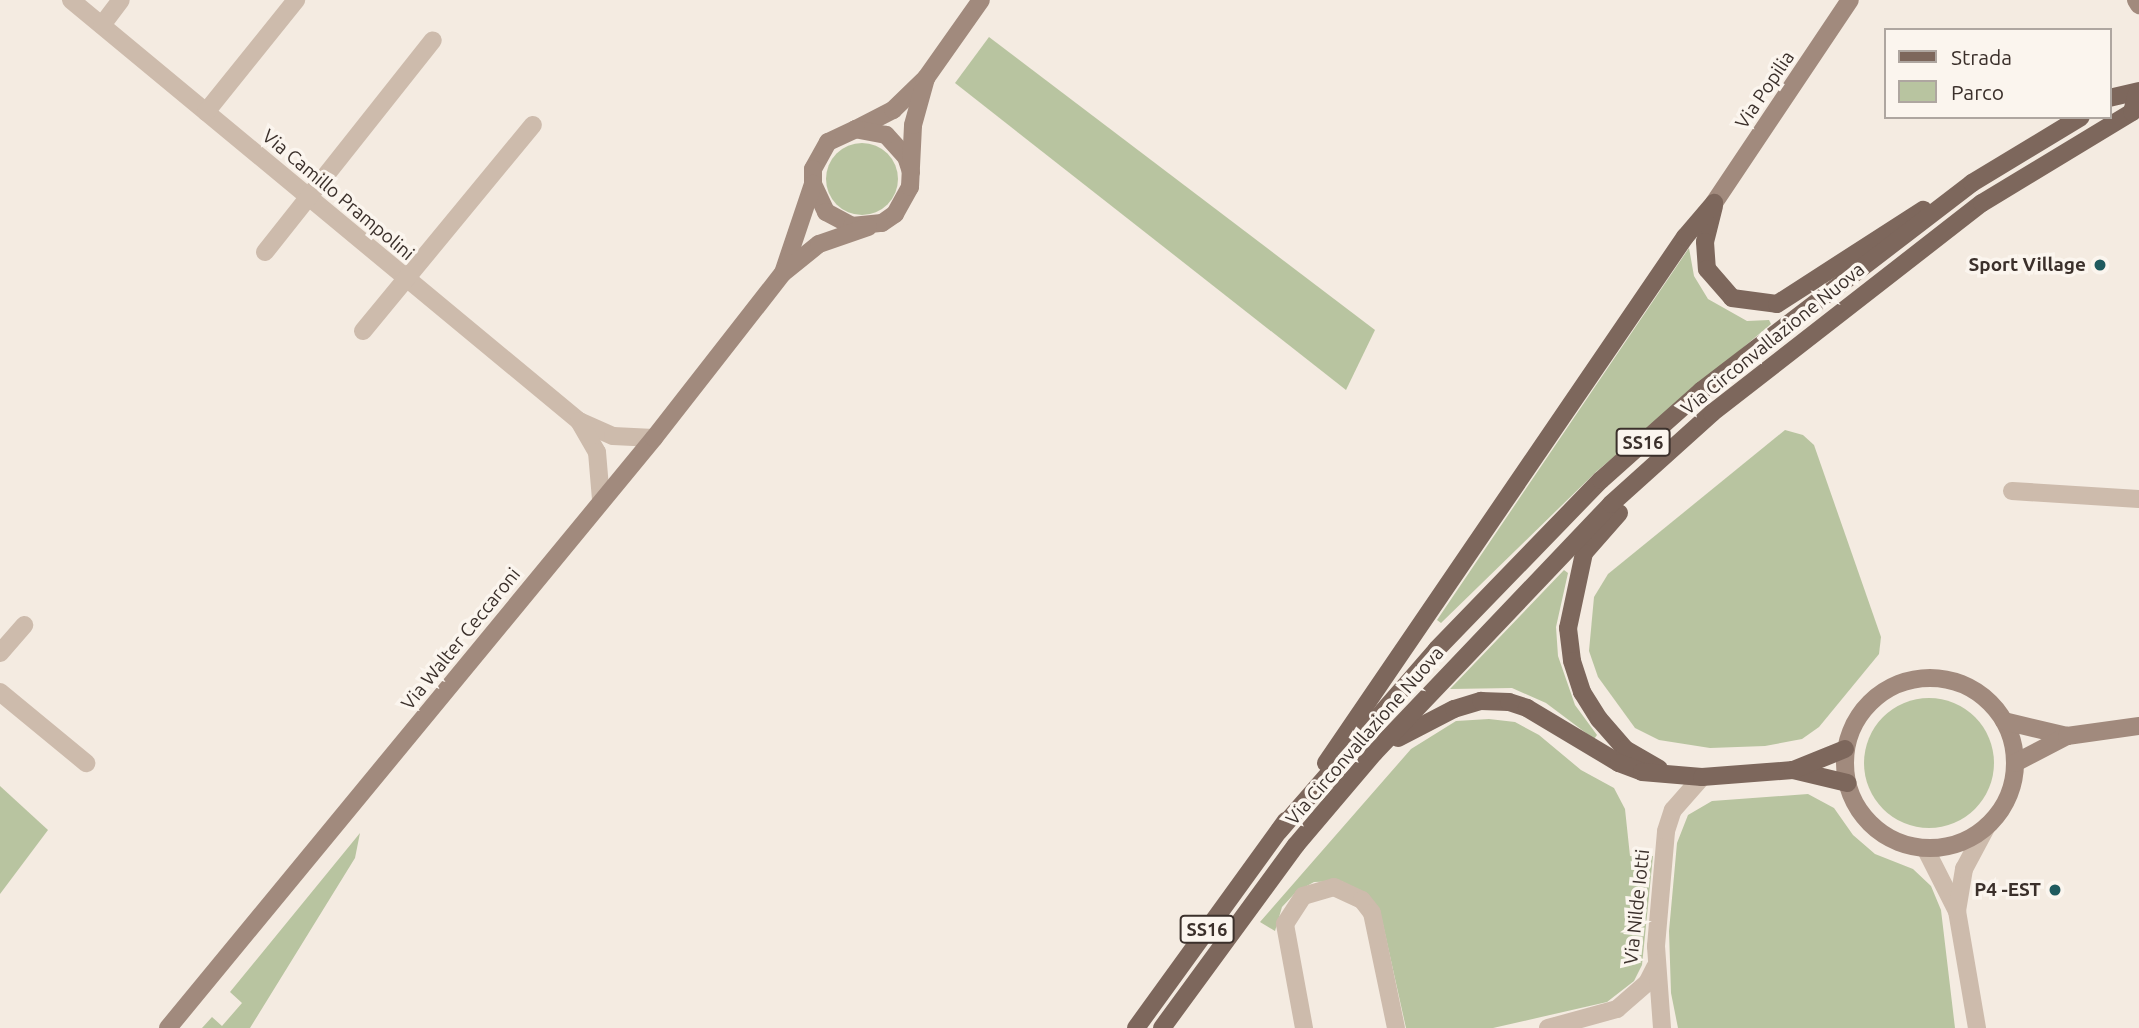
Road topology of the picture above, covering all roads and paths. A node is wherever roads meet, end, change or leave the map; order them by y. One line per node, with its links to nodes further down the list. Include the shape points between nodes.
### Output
1 (71, 0): 8 (street, Via Camillo Prampolini)
2 (121, 0): 8 (street)
3 (296, 0): 13 (street)
4 (981, 0): 10 (street)
5 (1850, 0): 21 (street, Via Popilia)
6 (2136, 0): 7 (street)
7 (2139, 5)
8 (102, 25): 13 (street, Via Camillo Prampolini)
9 (433, 40): 20 (street)
10 (926, 78): 16 (street, Via Walter Ceccaroni, via 893,110); 17 (street, Via Walter Ceccaroni, via 913,125)
11 (2138, 92): 12 (main road, Via Circonvallazione Nuova / SS16); 27 (main road, Via Circonvallazione Nuova / SS16, via 2132,111 1982,203)
12 (2111, 99)
13 (206, 112): 20 (street, Via Camillo Prampolini)
14 (2078, 119): 18 (main road, Via Circonvallazione Nuova / SS16)
15 (533, 125): 25 (street)
16 (856, 129): 17 (street, via 886,135 902,151); 19 (street, Via Walter Ceccaroni, via 828,142 813,169)
17 (911, 172): 22 (street, Via Walter Ceccaroni, via 905,202 895,214)
18 (1972, 183): 21 (main road, via 1886,230 1777,304 1732,298 1707,269 1705,242); 48 (main road, Via Circonvallazione Nuova / SS16, via 1701,391 1601,480 1437,649)
19 (813, 184): 22 (street, via 826,212 852,226); 24 (street, Via Walter Ceccaroni)
20 (308, 197): 23 (street); 25 (street, Via Camillo Prampolini)
21 (1714, 203): 48 (main road, via 1685,237)
22 (868, 227): 24 (street, Via Walter Ceccaroni, via 819,244)
23 (265, 252)
24 (783, 273): 29 (street, Via Walter Ceccaroni)
25 (406, 278): 26 (street); 28 (street, Via Camillo Prampolini)
26 (363, 331)
27 (1712, 413): 40 (main road, Via Circonvallazione Nuova / SS16, via 1611,505); 44 (main road, via 1584,553 1568,628 1582,692 1625,749)
28 (579, 421): 29 (street, Via Camillo Prampolini, via 613,436); 32 (street, Via Camillo Prampolini, via 597,452)
29 (654, 438): 32 (street, Via Walter Ceccaroni)
30 (2012, 491): 31 (street)
31 (2139, 499)
32 (601, 500): 52 (street, Via Walter Ceccaroni)
33 (24, 625): 34 (street)
34 (0, 653)
35 (0, 692): 41 (street)
36 (2004, 721): 38 (street); 39 (street, via 1988,701 1966,686 1941,678 1915,678 1890,687 1869,702); 42 (street)
37 (2139, 726): 38 (street)
38 (2067, 736): 42 (street)
39 (1845, 749): 43 (main road); 46 (street)
40 (1374, 753): 44 (main road, via 1415,726 1454,709 1481,701 1508,702 1527,708 1619,763 1642,772); 54 (main road, Via Circonvallazione Nuova / SS16, via 1296,845)
41 (86, 763)
42 (2015, 763): 47 (street, via 2002,808)
43 (1793, 771): 45 (main road); 46 (main road)
44 (1665, 773): 45 (main road)
45 (1702, 777): 51 (street, Via Nilde Iotti, via 1673,810 1666,831)
46 (1847, 783): 49 (street, via 1857,808 1875,829 1899,843)
47 (1987, 826): 49 (street, via 1968,839); 50 (street, via 1964,869)
48 (1279, 831): 53 (main road, SS16)
49 (1925, 848): 50 (street)
50 (1957, 911): 59 (street)
51 (1656, 965): 57 (street, Via Nilde Iotti, via 1647,983 1618,1009); 58 (street)
52 (168, 1028)
53 (1136, 1028)
54 (1162, 1028)
55 (1304, 1028): 56 (street, via 1285,925 1303,896 1334,887 1362,900 1372,913)
56 (1396, 1028)
57 (1548, 1028)
58 (1662, 1028)
59 (1977, 1028)

